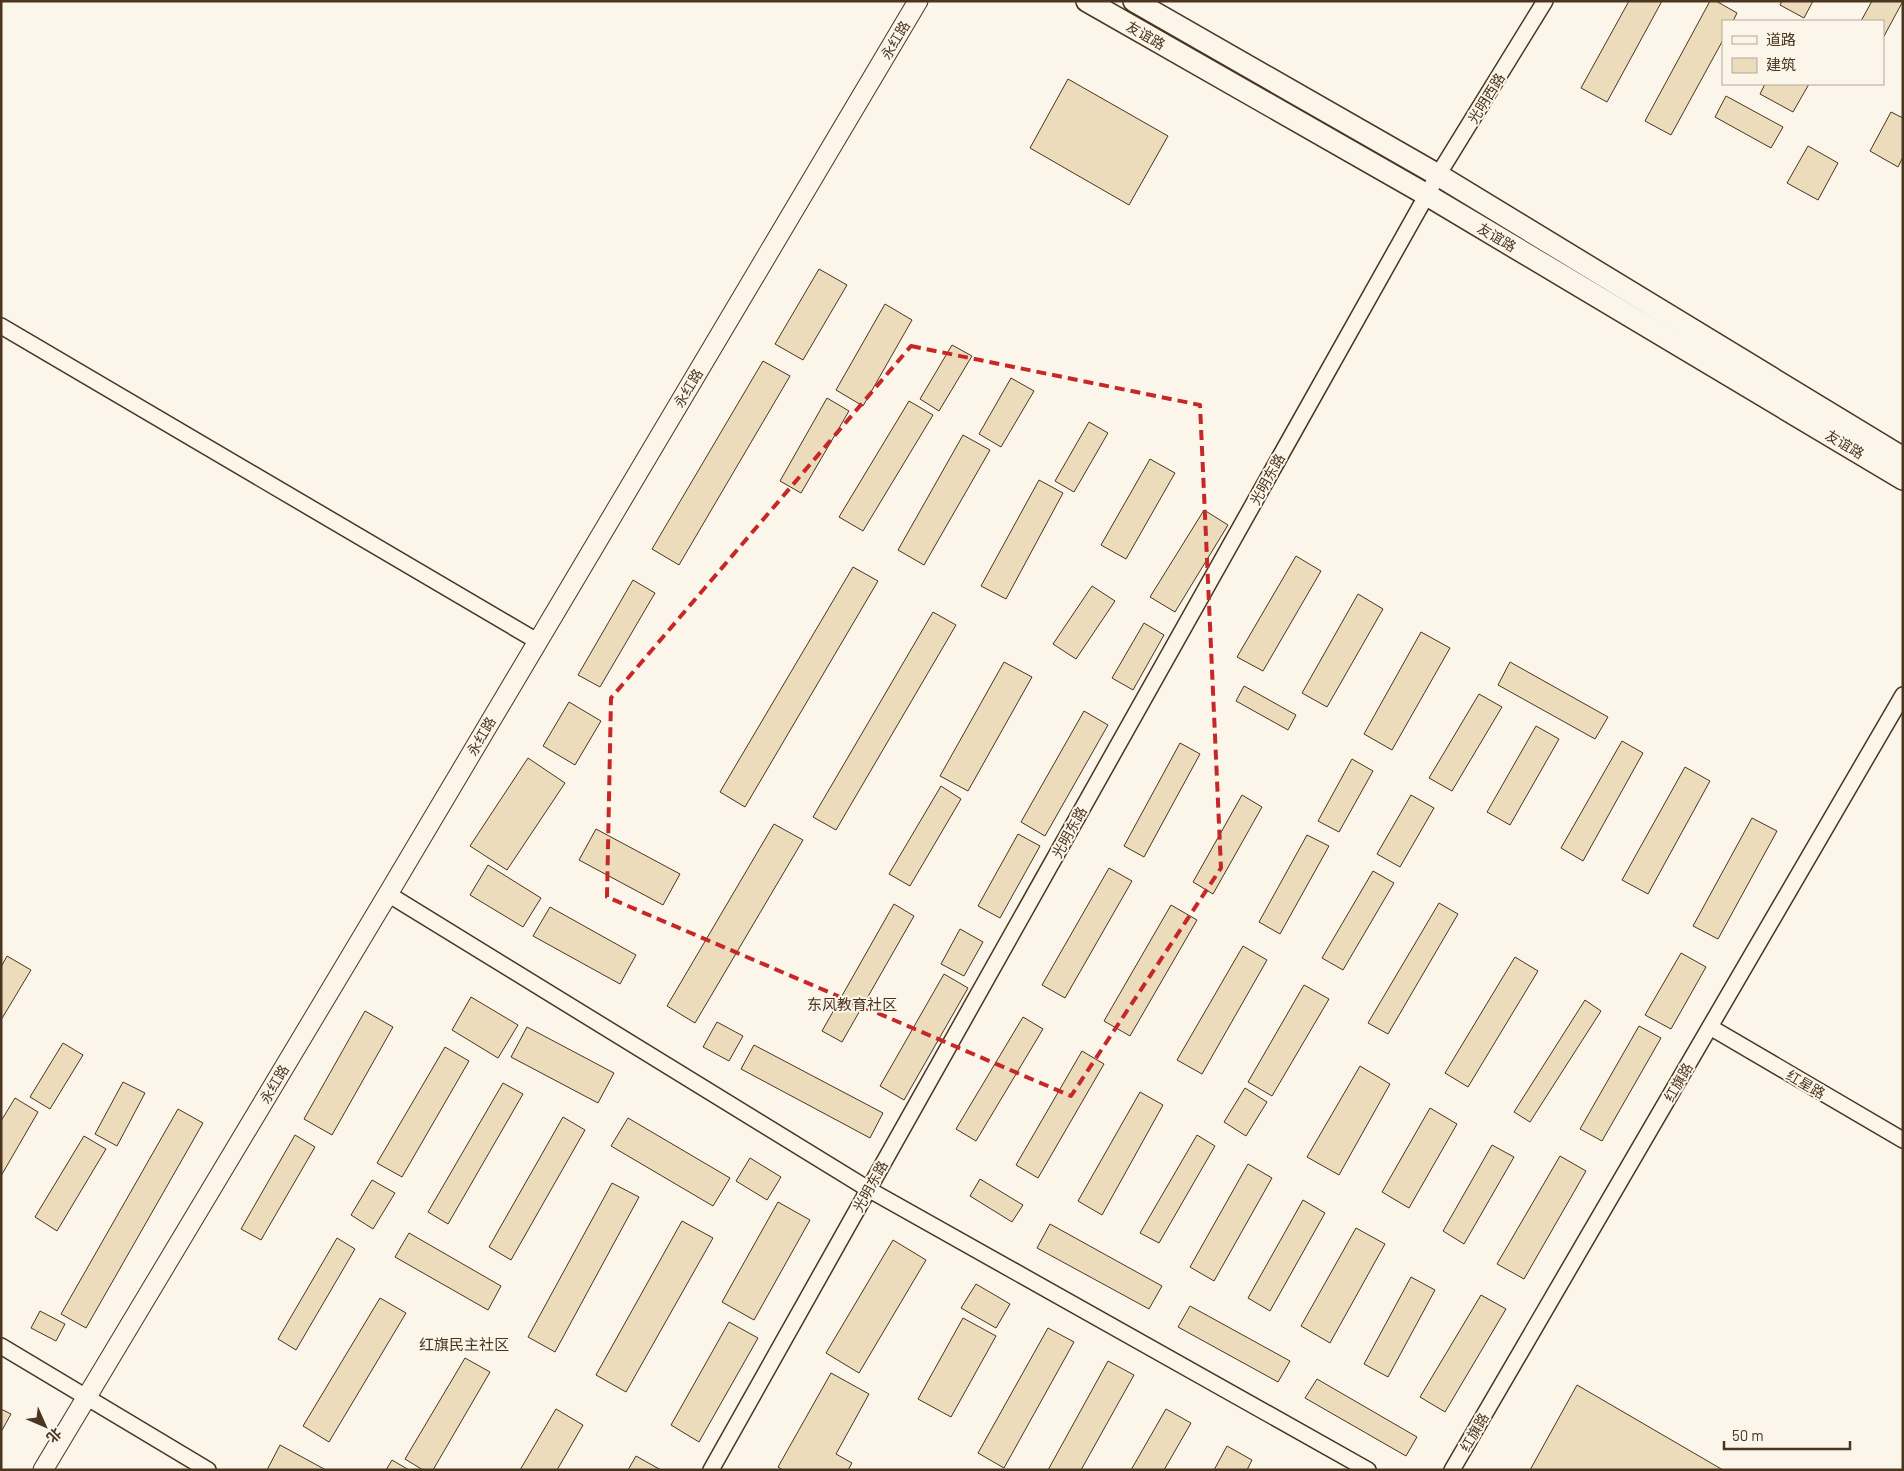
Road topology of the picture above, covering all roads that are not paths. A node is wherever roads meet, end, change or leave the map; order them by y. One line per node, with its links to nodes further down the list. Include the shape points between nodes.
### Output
1 (918, 1): 10 (street, 永红路)
2 (1087, 1): 6 (main road, 友谊路)
3 (1134, 1): 5 (main road, 友谊路)
4 (1546, 1): 5 (street, 光明西路)
5 (1438, 175): 6 (street, 光明西路); 8 (main road, 友谊路)
6 (1427, 195): 9 (main road, 友谊路); 15 (street, 光明东路)
7 (1, 326): 10 (street)
8 (1903, 458)
9 (1903, 479)
10 (537, 642): 12 (street, 永红路)
11 (1903, 694): 13 (street, 红旗路)
12 (388, 894): 15 (street); 17 (street, 永红路)
13 (1710, 1027): 14 (street, 红星路); 22 (street, 红旗路)
14 (1903, 1140)
15 (868, 1190): 20 (street, 光明东路); 21 (street)
16 (1, 1346): 17 (street)
17 (86, 1396): 18 (street, 永红路); 19 (street)
18 (43, 1470)
19 (208, 1470)
20 (711, 1470)
21 (1368, 1470)
22 (1452, 1470)

